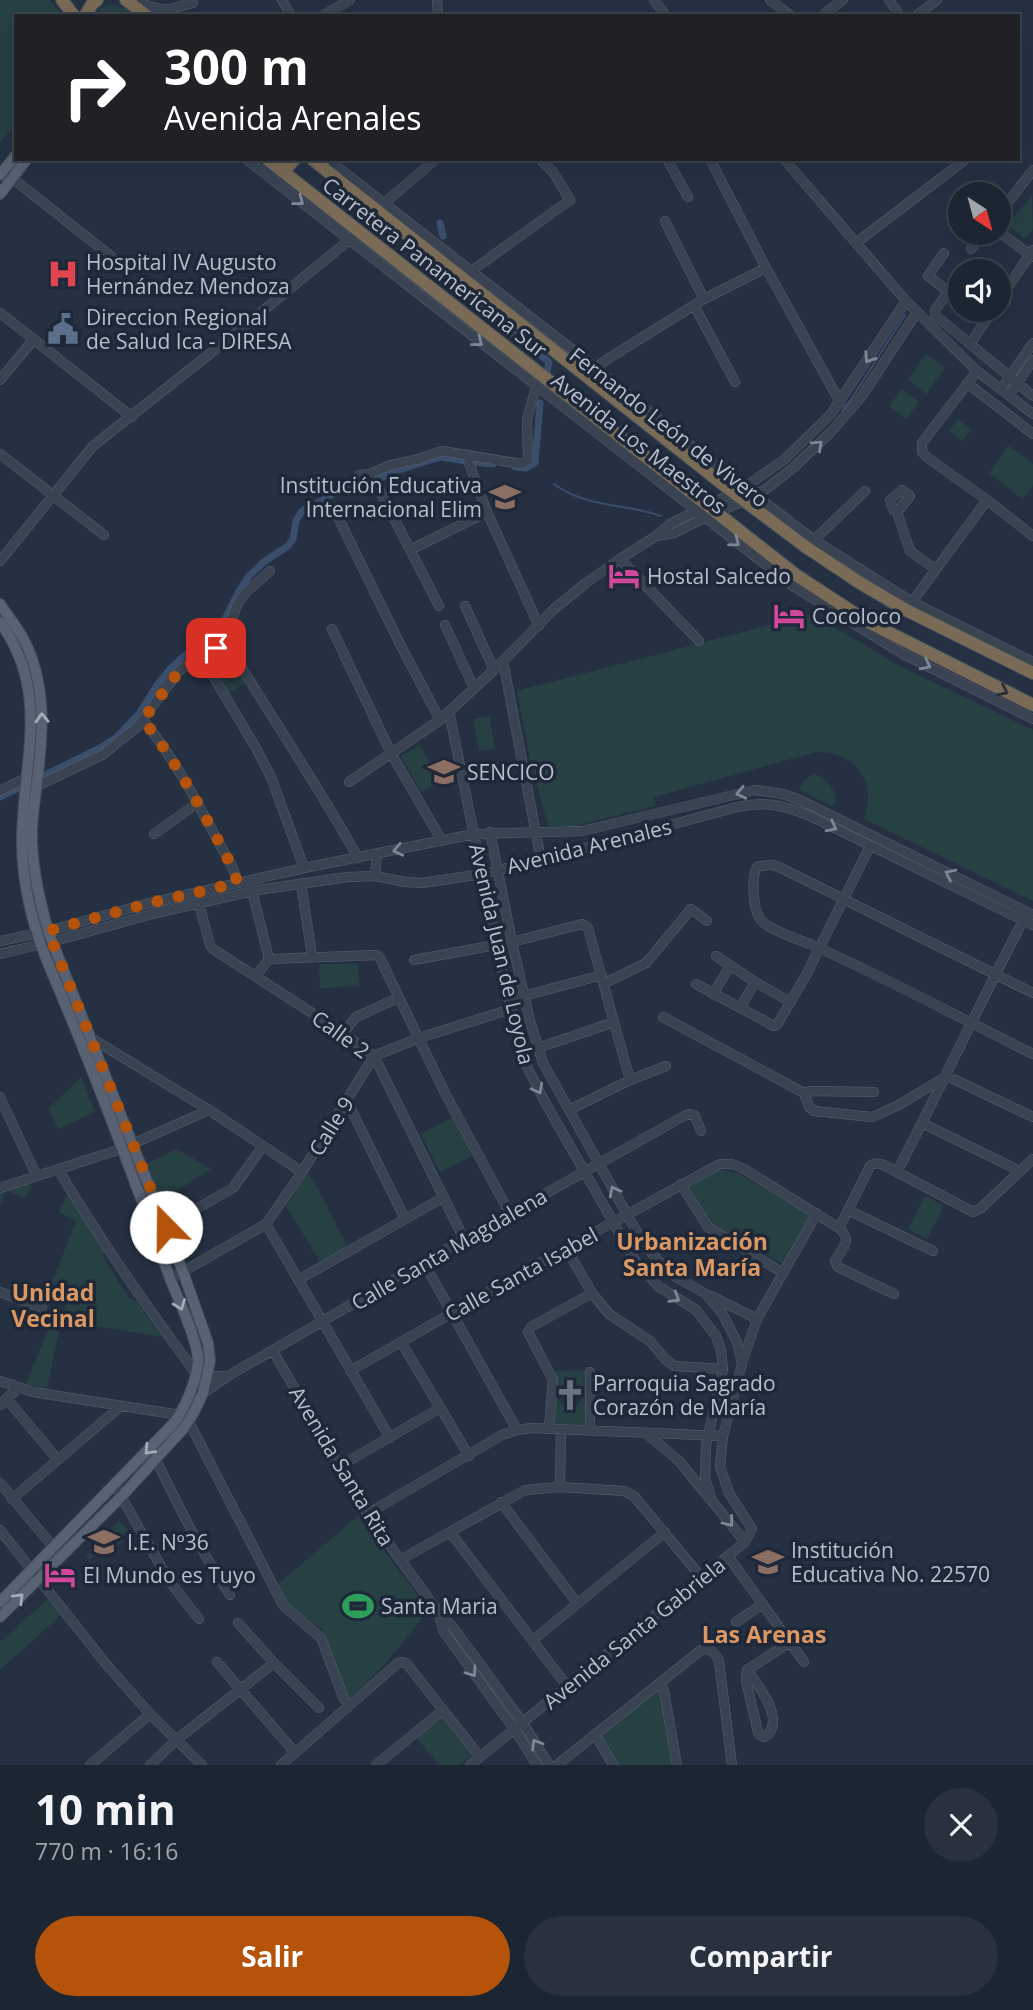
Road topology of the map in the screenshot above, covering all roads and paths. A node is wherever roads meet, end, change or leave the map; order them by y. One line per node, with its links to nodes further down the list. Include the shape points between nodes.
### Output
1 (97, 0): 10 (highway)
2 (126, 0): 7 (street, via 162,9); 11 (highway)
3 (350, 0): 13 (street)
4 (654, 0): 14 (street)
5 (844, 0): 9 (street)
6 (937, 0): 16 (street)
7 (195, 1): 12 (street)
8 (773, 1): 15 (street)
9 (825, 13)
10 (86, 14)
11 (144, 14)
12 (180, 14)
13 (326, 14)
14 (661, 14)
15 (789, 14)
16 (919, 14)
17 (14, 158): 32 (main road)
18 (24, 161): 32 (main road)
19 (249, 161): 38 (street, Avenida Los Maestros, one-way to 38)
20 (269, 161): 31 (highway, Carretera Panamericana Sur)
21 (293, 161): 31 (highway)
22 (315, 161): 36 (highway, Carretera Panamericana Sur)
23 (329, 161): 36 (street)
24 (434, 161): 36 (street)
25 (542, 161): 47 (street, via 570,200)
26 (668, 161): 34 (street)
27 (715, 161): 45 (street)
28 (786, 161): 40 (street)
29 (963, 161): 40 (street)
30 (1033, 170): 35 (street)
31 (283, 172): 38 (highway, Carretera Panamericana Sur)
32 (4, 173): 33 (main road); 46 (street)
33 (0, 194)
34 (688, 197)
35 (1012, 197)
36 (380, 207): 47 (street); 47 (highway, Carretera Panamericana Sur, via 434,256)
37 (665, 221): 50 (street)
38 (354, 236): 66 (street, Avenida Los Maestros, one-way to 66); 66 (highway, Carretera Panamericana Sur, via 532,369); 71 (street)
39 (1012, 241): 44 (street)
40 (856, 243): 51 (street)
41 (974, 245): 42 (street)
42 (971, 249)
43 (944, 253): 49 (street, via 928,276)
44 (1032, 254): 48 (street)
45 (766, 268): 50 (street); 69 (street)
46 (127, 269)
47 (464, 273): 61 (highway, Carretera Panamericana Sur)
48 (1011, 283)
49 (948, 292): 58 (street, via 933,312)
50 (704, 299): 52 (street)
51 (906, 301): 53 (street); 69 (street, one-way to 69)
52 (694, 305): 61 (street); 64 (street)
53 (917, 312): 60 (street); 76 (street, one-way to 53, via 862,396)
54 (0, 313): 56 (street)
55 (985, 322): 58 (street)
56 (34, 339): 62 (street); 71 (street)
57 (1033, 343): 63 (street)
58 (970, 344): 63 (street)
59 (1033, 360): 63 (street)
60 (977, 371): 65 (street); 67 (street)
61 (591, 372): 80 (highway, Carretera Panamericana Sur)
62 (0, 380)
63 (1013, 381): 67 (street); 68 (street)
64 (735, 382)
65 (967, 383): 72 (street); 82 (street, via 922,447 925,456)
66 (541, 384): 74 (street, via 527,420 528,460 521,464); 85 (highway, Carretera Panamericana Sur)
67 (1005, 392): 70 (street)
68 (1033, 396)
69 (840, 402): 75 (street)
70 (1033, 414)
71 (132, 417): 81 (street, via 93,446)
72 (1033, 434)
73 (0, 454): 81 (street)
74 (468, 455): 77 (street, via 442,452); 84 (street)
75 (785, 459): 76 (street); 80 (street)
76 (793, 468): 80 (street)
77 (359, 475)
78 (377, 485): 90 (street)
79 (865, 491): 89 (street)
80 (744, 494): 85 (street); 89 (street, Fernando León de Vivero); 109 (highway, Carretera Panamericana Sur, via 806,547 888,600)
81 (52, 495): 87 (street); 92 (street)
82 (987, 500): 88 (street); 93 (street)
83 (333, 507): 115 (street)
84 (487, 512): 90 (street); 101 (street)
85 (706, 512): 91 (street, via 670,524); 111 (highway, Carretera Panamericana Sur, one-way to 111, via 868,622); 113 (street, Avenida Los Maestros, one-way to 113, via 793,586 852,624)
86 (897, 512): 93 (street, via 910,551)
87 (104, 535)
88 (1033, 536)
89 (814, 540): 95 (street, Fernando León de Vivero)
90 (410, 550): 97 (street)
91 (620, 559): 101 (street); 104 (street)
92 (0, 561)
93 (934, 569): 95 (street)
94 (270, 571): 103 (street, via 238,603)
95 (912, 602): 107 (street, Fernando León de Vivero)
96 (0, 604): 119 (main road, one-way to 96, via 43,732 40,688 23,637)
97 (439, 606)
98 (465, 606): 108 (street)
99 (0, 622): 117 (main road, via 18,652 31,705)
100 (445, 625): 110 (street)
101 (539, 626): 106 (street)
102 (331, 629): 116 (street)
103 (225, 640): 105 (street); 129 (street)
104 (699, 641)
105 (201, 656): 114 (street, via 174,675); 131 (street, via 271,777)
106 (503, 661): 108 (street); 123 (street)
107 (1033, 662)
108 (494, 670): 110 (street)
109 (1033, 673)
110 (474, 688): 112 (street)
111 (1033, 705)
112 (449, 711): 115 (street); 125 (street, Avenida Juan de Loyola)
113 (1033, 719)
114 (143, 720): 119 (street, via 102,755); 121 (street)
115 (440, 720): 116 (street)
116 (391, 753): 118 (street); 126 (street)
117 (26, 779): 120 (street); 143 (main road, via 22,854)
118 (349, 782)
119 (37, 786): 143 (main road, via 33,849)
120 (0, 790)
121 (198, 803): 124 (street); 135 (street)
122 (490, 832): 123 (street, Avenida Arenales); 125 (street, Avenida Arenales); 132 (street, Avenida Juan de Loyola)
123 (536, 833): 130 (street); 140 (street, Avenida Arenales, one-way to 123, via 776,792 745,792 582,831)
124 (155, 834)
125 (474, 834): 126 (street, Avenida Arenales); 133 (street, Avenida Juan de Loyola)
126 (442, 841): 128 (street, Avenida Arenales, one-way to 128)
127 (870, 846): 130 (street, Avenida Arenales, one-way to 127, via 763,803 808,815); 138 (street); 140 (street, Avenida Arenales)
128 (376, 855): 129 (street, Avenida Arenales); 134 (street)
129 (358, 858): 131 (street, Avenida Arenales)
130 (541, 860): 132 (street, Avenida Arenales)
131 (304, 868): 135 (street, Avenida Arenales)
132 (498, 870): 133 (street, Avenida Arenales); 145 (street, Avenida Juan de Loyola)
133 (482, 874): 134 (street, Avenida Arenales, via 422,883); 146 (street, Avenida Juan de Loyola)
134 (374, 876): 136 (street, Avenida Arenales)
135 (237, 883): 143 (street, Avenida Arenales, via 146,904)
136 (301, 883): 137 (street, Avenida Arenales); 149 (street)
137 (252, 891): 139 (street, Avenida Arenales); 151 (street)
138 (844, 899): 147 (street); 147 (street, via 772,864 757,867 753,879 760,919); 154 (street)
139 (199, 904): 143 (street, Avenida Arenales); 155 (street, Calle 2, via 211,947)
140 (1028, 916): 142 (street, Avenida Arenales); 154 (street)
141 (707, 921): 156 (street, via 691,909 646,963)
142 (1033, 925)
143 (44, 938): 144 (street, Avenida Arenales); 148 (street, Avenida Arenales); 171 (main road)
144 (0, 940)
145 (512, 942): 146 (street); 156 (street, via 586,925); 161 (street, Avenida Juan de Loyola)
146 (496, 944): 152 (street); 164 (street, Avenida Juan de Loyola)
147 (819, 948): 163 (street); 168 (street)
148 (0, 954)
149 (313, 956): 151 (street); 162 (street, via 377,955)
150 (716, 956): 153 (street)
151 (269, 959): 155 (street)
152 (414, 960)
153 (730, 966): 157 (street); 159 (street)
154 (995, 974): 160 (street); 168 (street)
155 (257, 975): 169 (street, Calle 2)
156 (604, 979): 161 (street); 167 (street)
157 (755, 982): 163 (street); 165 (street)
158 (696, 984): 159 (street)
159 (713, 993): 165 (street)
160 (1033, 993)
161 (525, 996): 164 (street); 172 (street, Avenida Juan de Loyola)
162 (398, 998): 169 (street, via 356,1017); 170 (street)
163 (791, 1002): 165 (street, via 774,1026)
164 (510, 1005): 170 (street); 193 (street, Avenida Juan de Loyola, one-way to 193, via 529,1072)
165 (740, 1008)
166 (663, 1017): 179 (street)
167 (614, 1022): 172 (street); 177 (street)
168 (971, 1024): 173 (street); 176 (street)
169 (343, 1033): 174 (street, Calle 2)
170 (419, 1038): 174 (street); 203 (street)
171 (86, 1040): 182 (street); 187 (main road); 189 (main road)
172 (538, 1048): 183 (street, Avenida Juan de Loyola)
173 (1033, 1054)
174 (374, 1056): 181 (street, Calle 9); 200 (street, Calle 2)
175 (666, 1066): 177 (street)
176 (947, 1076): 179 (street, via 872,1118 814,1111); 184 (street); 185 (street)
177 (630, 1080): 183 (street)
178 (874, 1092): 179 (street)
179 (804, 1093)
180 (0, 1097): 197 (street)
181 (347, 1101): 195 (street, Calle 9); 205 (street)
182 (209, 1110): 187 (street); 188 (street)
183 (569, 1110): 191 (street, Avenida Juan de Loyola)
184 (1033, 1117)
185 (922, 1124): 194 (street); 196 (street)
186 (701, 1131): 191 (street, Calle Santa Magdalena, via 695,1116 684,1116)
187 (132, 1144): 189 (street); 208 (main road)
188 (263, 1146): 195 (street); 208 (street, via 233,1188)
189 (121, 1149): 192 (street); 210 (main road)
190 (1033, 1159): 194 (street)
191 (599, 1164): 193 (street, Calle Santa Magdalena); 204 (street, Avenida Juan de Loyola, one-way to 191)
192 (58, 1169): 197 (street); 234 (street, via 142,1302)
193 (585, 1171): 203 (street, Calle Santa Magdalena); 206 (street, Avenida Juan de Loyola)
194 (1020, 1171): 196 (street, via 973,1212)
195 (302, 1172): 207 (street, Calle 9)
196 (897, 1172): 201 (street, via 878,1162 870,1166)
197 (36, 1175): 199 (street)
198 (681, 1184): 202 (street, Calle Santa Isabel, via 713,1166 732,1164); 204 (street, Calle Santa Isabel); 216 (street, via 708,1227)
199 (0, 1188)
200 (444, 1197): 205 (street); 211 (street, Calle 2)
201 (848, 1210): 209 (street); 213 (street)
202 (817, 1213): 209 (street, Calle Santa Isabel); 216 (street)
203 (510, 1214): 211 (street, Calle Santa Magdalena)
204 (626, 1215): 206 (street, Calle Santa Isabel); 221 (street, Avenida Juan de Loyola, via 656,1260)
205 (405, 1219): 218 (street)
206 (612, 1223): 212 (street, Calle Santa Isabel); 224 (street, Avenida Juan de Loyola, one-way to 224, via 642,1270 669,1295)
207 (266, 1224): 215 (street, Calle 9); 218 (street)
208 (166, 1227): 210 (street); 215 (main road)
209 (839, 1228): 222 (street, via 847,1239 835,1261 838,1267)
210 (154, 1234): 217 (main road)
211 (464, 1239): 214 (street, Calle Santa Magdalena)
212 (566, 1248): 220 (street); 225 (street, Calle Santa Isabel)
213 (933, 1251)
214 (424, 1263): 225 (street); 227 (street, Calle Santa Magdalena)
215 (183, 1272): 217 (street, Calle 9); 235 (main road, via 208,1343)
216 (783, 1273): 226 (street)
217 (170, 1279): 234 (main road, one-way to 234, via 195,1348)
218 (298, 1280): 227 (street)
219 (0, 1292): 223 (street)
220 (592, 1293): 231 (street, via 609,1314 650,1341 674,1366); 245 (street, via 531,1327 527,1334 552,1380)
221 (706, 1294): 224 (street); 226 (street); 230 (street, Avenida Juan de Loyola, via 733,1332)
222 (894, 1294)
223 (41, 1308)
224 (696, 1310): 231 (street, Avenida Juan de Loyola, via 716,1336)
225 (452, 1313): 228 (street, Calle Santa Isabel); 246 (street)
226 (757, 1320): 230 (street)
227 (322, 1323): 229 (street, Calle Santa Magdalena); 232 (street)
228 (401, 1342): 232 (street, Calle Santa Isabel); 243 (street)
229 (273, 1351): 236 (street, Calle Santa Magdalena); 256 (street, Avenida Santa Rita)
230 (742, 1364): 250 (street)
231 (723, 1369): 251 (street, Avenida Juan de Loyola)
232 (350, 1371): 252 (street)
233 (590, 1371): 248 (street)
234 (195, 1372): 235 (street); 239 (main road)
235 (208, 1376): 236 (street); 240 (main road)
236 (228, 1376): 240 (street, Calle Santa Magdalena)
237 (0, 1381): 238 (street)
238 (19, 1387): 241 (street); 242 (street)
239 (191, 1389): 240 (street); 244 (main road)
240 (203, 1393): 244 (main road)
241 (4, 1402): 254 (street)
242 (121, 1406): 244 (street); 254 (street)
243 (440, 1408): 252 (street); 253 (street)
244 (185, 1418): 255 (main road); 258 (main road, one-way to 258); 292 (street, via 284,1605 321,1637)
245 (549, 1429): 246 (street); 247 (street)
246 (517, 1430): 253 (street)
247 (561, 1430): 248 (street); 259 (street)
248 (590, 1430): 249 (street)
249 (646, 1433): 251 (street); 262 (street, via 679,1461)
250 (723, 1436): 251 (street); 268 (street, via 720,1467 724,1482 752,1526)
251 (707, 1437): 262 (street, Avenida Juan de Loyola, via 704,1468)
252 (390, 1438): 256 (street)
253 (469, 1456): 264 (street)
254 (58, 1460): 261 (street)
255 (156, 1461): 260 (main road); 274 (street, via 196,1541)
256 (340, 1466): 264 (street, Avenida Santa Rita)
257 (0, 1483): 261 (street)
258 (115, 1486): 260 (street); 269 (main road)
259 (560, 1487): 263 (street, via 532,1488); 267 (street, via 629,1493)
260 (121, 1497): 272 (main road); 280 (street, via 170,1582)
261 (12, 1499): 269 (street)
262 (712, 1501): 268 (street, Avenida Juan de Loyola, one-way to 268)
263 (500, 1502): 266 (street); 276 (street)
264 (367, 1514): 271 (street, Avenida Santa Rita)
265 (0, 1530): 272 (street)
266 (450, 1532): 271 (street); 283 (street)
267 (665, 1532): 273 (street); 276 (street)
268 (745, 1542): 270 (street, Avenida Santa Gabriela)
269 (54, 1548): 272 (main road)
270 (728, 1556): 273 (street, Avenida Santa Gabriela); 277 (street)
271 (400, 1560): 278 (street, Avenida Santa Rita)
272 (36, 1574): 275 (main road); 279 (main road, one-way to 272); 295 (street, via 90,1646)
273 (701, 1577): 290 (street, Avenida Santa Gabriela)
274 (230, 1595)
275 (0, 1602)
276 (577, 1603): 283 (street)
277 (763, 1604): 281 (street); 284 (street)
278 (439, 1613): 296 (street, Avenida Santa Rita); 297 (street, Avenida Santa Rita, one-way to 297, via 443,1632)
279 (0, 1617)
280 (199, 1619)
281 (736, 1622)
282 (238, 1623): 287 (street)
283 (533, 1640): 290 (street)
284 (790, 1642): 286 (street); 288 (street)
285 (217, 1662): 291 (street)
286 (804, 1662)
287 (274, 1663): 291 (street); 293 (street)
288 (747, 1670): 288 (street, via 758,1732 765,1737 774,1725 771,1710)
289 (660, 1682): 298 (street); 312 (street); 313 (street, via 701,1650 712,1651 719,1661)
290 (567, 1686): 296 (street, Avenida Santa Gabriela)
291 (240, 1689): 299 (street); 300 (street)
292 (344, 1699)
293 (319, 1708)
294 (443, 1710): 301 (street); 305 (street, via 407,1664 398,1663); 306 (street)
295 (150, 1714): 299 (street); 302 (street)
296 (523, 1723): 297 (street, Avenida Santa Gabriela); 309 (street, Avenida Santa Rita, one-way to 296)
297 (515, 1730): 301 (street, Avenida Santa Gabriela); 308 (street, Avenida Santa Rita)
298 (595, 1734): 310 (street); 311 (street)
299 (176, 1740): 303 (street); 304 (street)
300 (291, 1748)
301 (480, 1758): 307 (street, Avenida Santa Gabriela)
302 (90, 1765)
303 (150, 1765)
304 (202, 1765)
305 (281, 1765)
306 (376, 1765)
307 (470, 1765)
308 (537, 1765)
309 (549, 1765)
310 (558, 1765)
311 (613, 1765)
312 (677, 1765)
313 (732, 1765)

